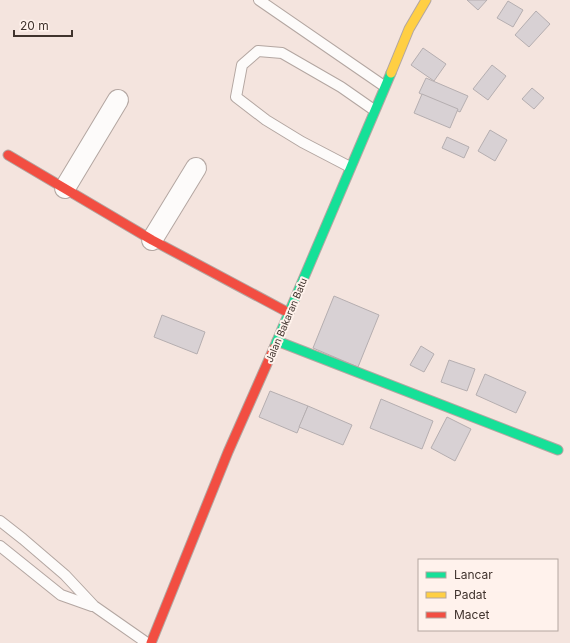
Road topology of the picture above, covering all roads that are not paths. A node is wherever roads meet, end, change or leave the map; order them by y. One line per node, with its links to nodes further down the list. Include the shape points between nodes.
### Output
1 (260, 0): 3 (lane)
2 (426, 0): 3 (main road, Jalan Bakaran Batu, via 409,29)
3 (384, 86): 5 (main road, Jalan Bakaran Batu)
4 (118, 100): 9 (street)
5 (374, 110): 7 (main road, Jalan Bakaran Batu); 7 (lane, via 341,87 282,53 258,51 242,65 236,97 266,120)
6 (8, 155): 9 (main road)
7 (350, 167): 11 (main road, Jalan Bakaran Batu)
8 (196, 168): 10 (street)
9 (65, 188): 10 (main road)
10 (152, 240): 11 (main road)
11 (289, 313): 12 (main road, Jalan Bakaran Batu)
12 (277, 341): 13 (main road); 18 (main road, Jalan Bakaran Batu, via 228,452)
13 (558, 450)
14 (0, 521): 16 (lane, via 66,574)
15 (0, 546): 16 (lane, via 61,594)
16 (94, 606): 17 (lane)
17 (148, 643)
18 (151, 643)

